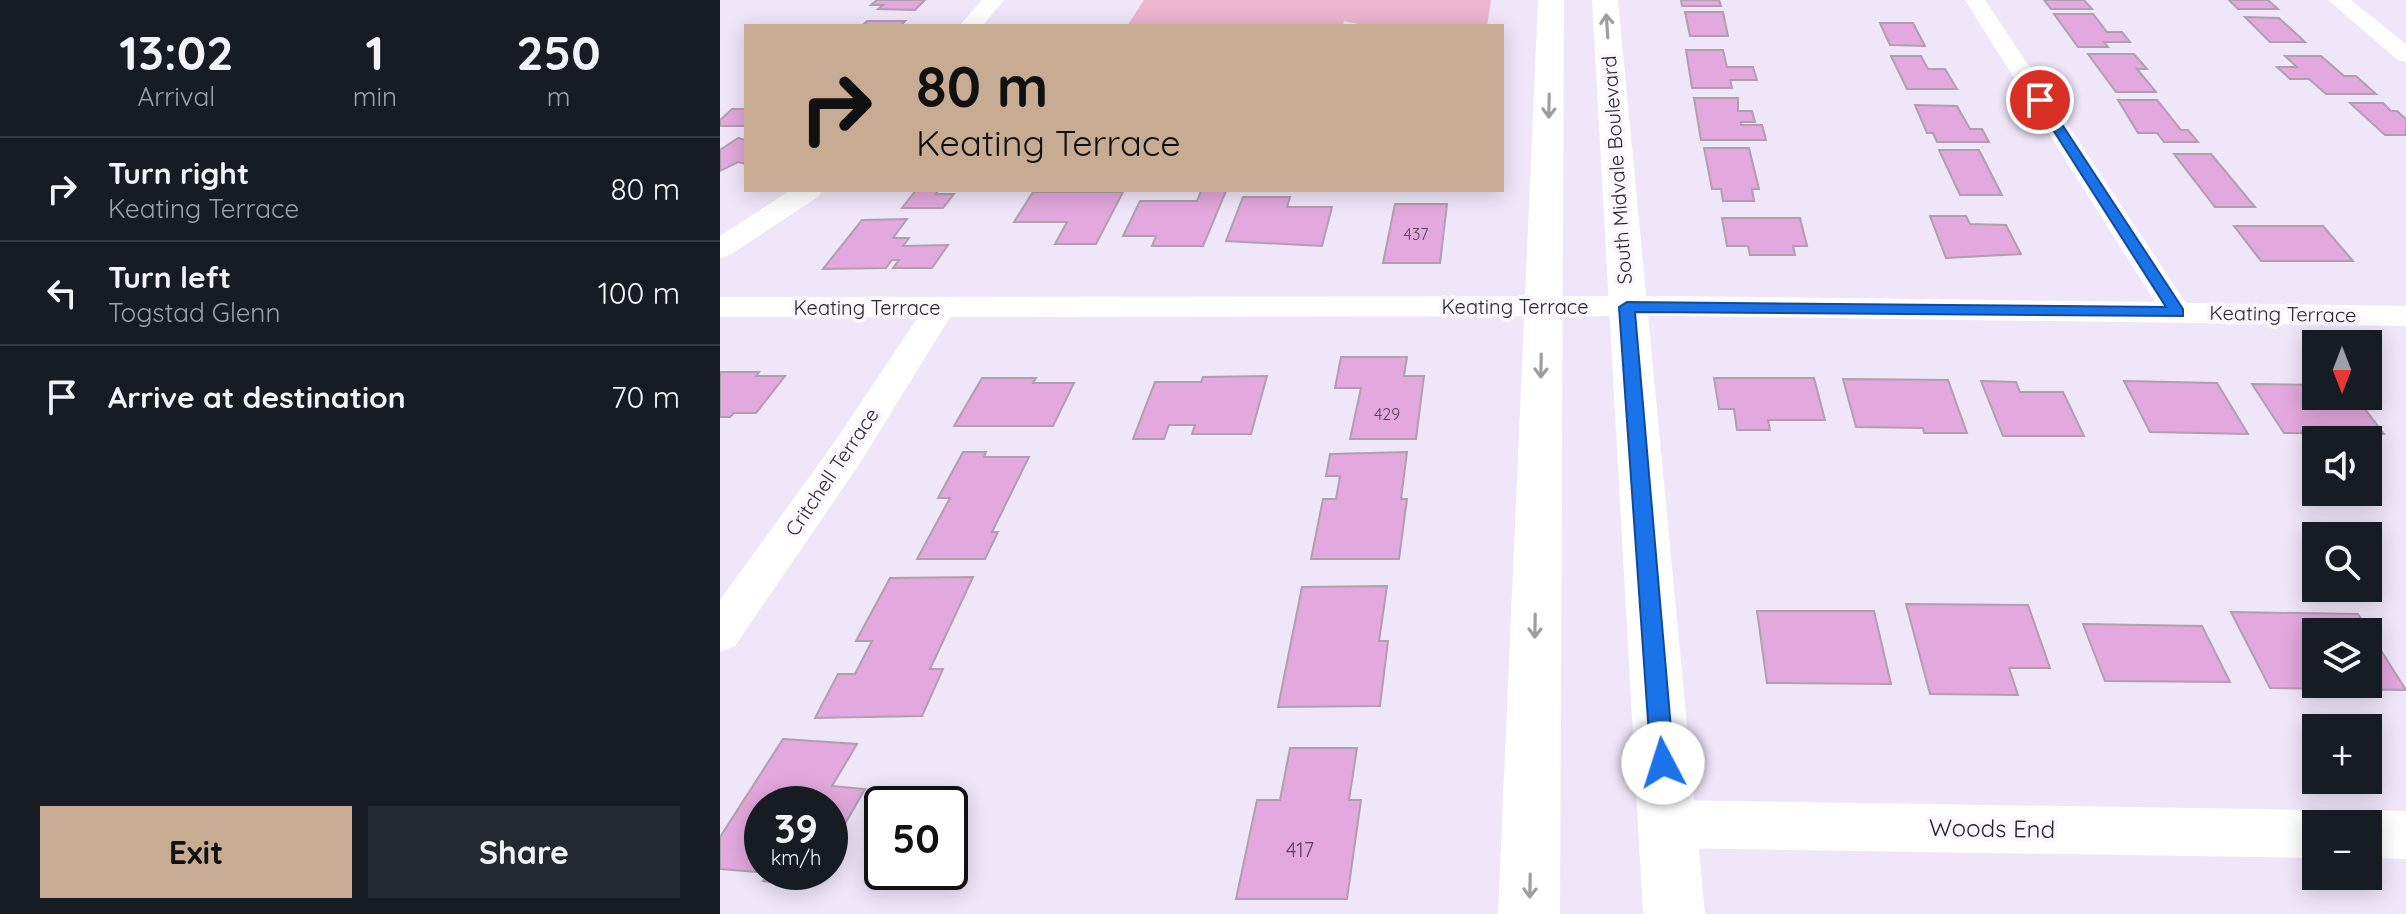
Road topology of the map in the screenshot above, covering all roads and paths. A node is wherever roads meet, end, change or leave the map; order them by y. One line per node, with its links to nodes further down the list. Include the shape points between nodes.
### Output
1 (994, 0): 6 (street)
2 (1551, 0): 10 (main road, one-way to 10)
3 (1605, 0): 12 (main road, South Midvale Boulevard, one-way to 3)
4 (1975, 0): 14 (street)
5 (2338, 0): 7 (street)
6 (972, 24)
7 (2406, 55)
8 (806, 192): 9 (street)
9 (720, 249)
10 (1543, 306): 12 (street, Keating Terrace); 13 (street, Keating Terrace); 21 (main road, one-way to 21)
11 (720, 307): 13 (street, Keating Terrace)
12 (1627, 307): 14 (street, Keating Terrace); 17 (main road, South Midvale Boulevard)
13 (940, 308): 16 (street, Critchell Terrace, via 847,453)
14 (2177, 313): 15 (street, Keating Terrace)
15 (2406, 316)
16 (720, 633)
17 (1667, 824): 18 (street, Woods End); 22 (main road, South Midvale Boulevard)
18 (2302, 834)
19 (2382, 834): 20 (street)
20 (2406, 835)
21 (1529, 914)
22 (1674, 914)

